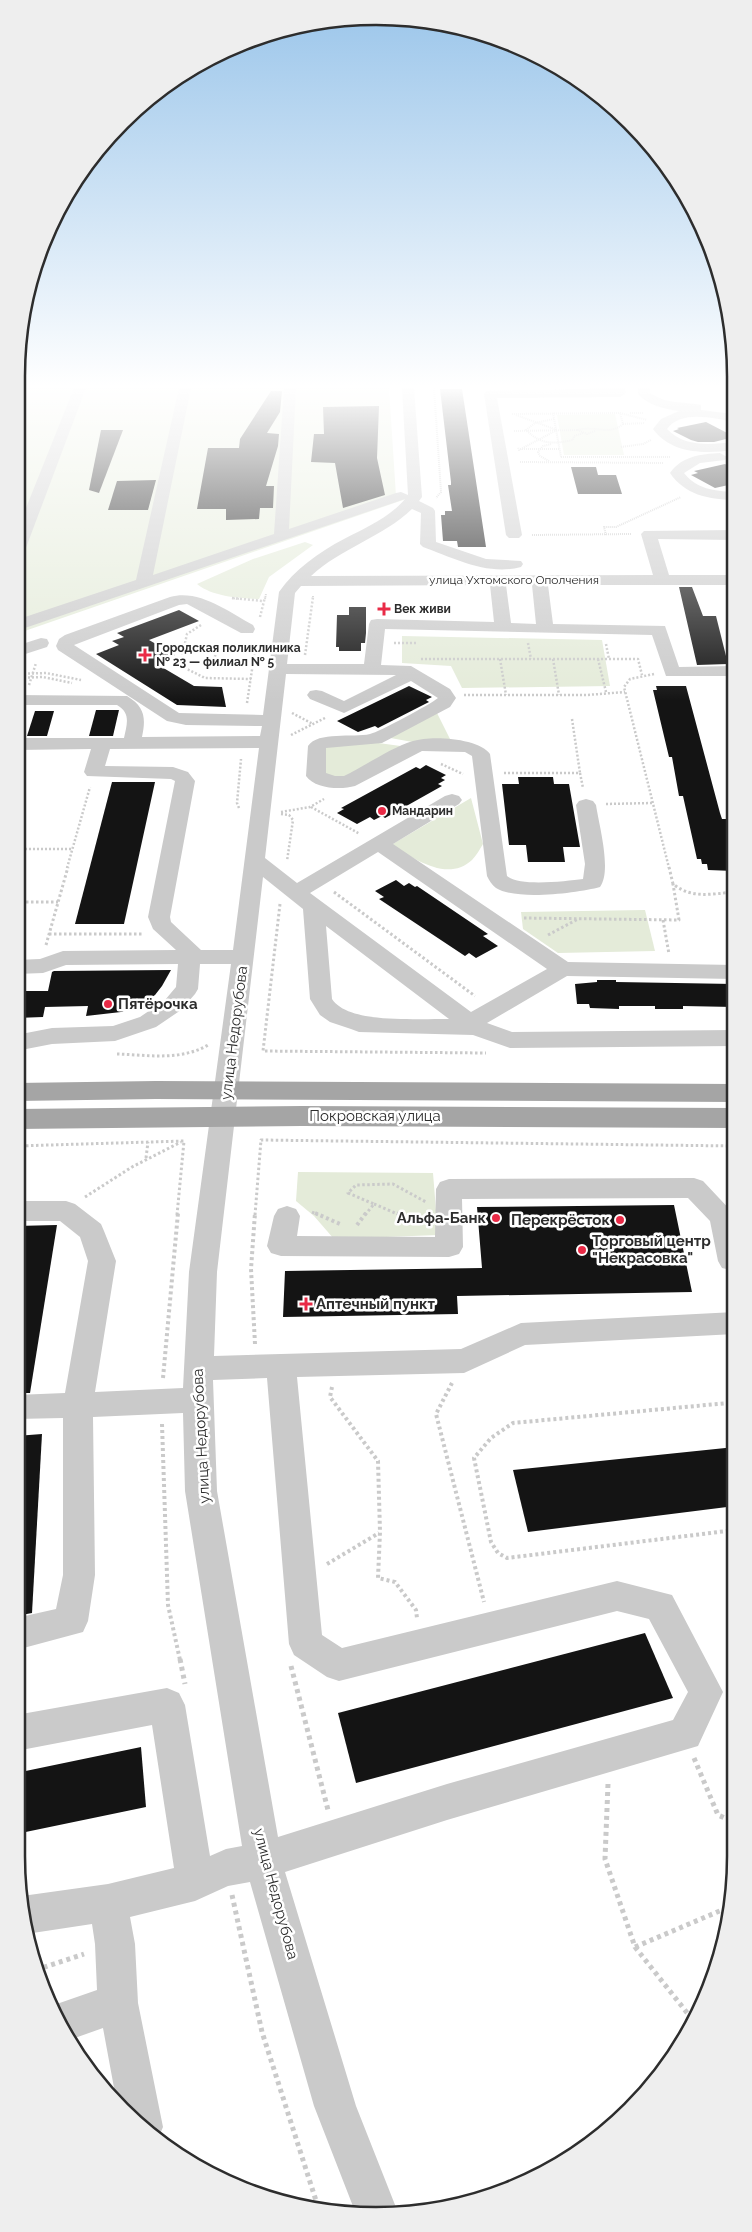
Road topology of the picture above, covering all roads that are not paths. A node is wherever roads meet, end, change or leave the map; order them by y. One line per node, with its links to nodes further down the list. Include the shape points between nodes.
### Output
1 (40, 492): 9 (street)
2 (163, 492): 24 (street)
3 (284, 492): 12 (street)
4 (415, 492): 8 (street)
5 (507, 492): 10 (street)
6 (711, 492): 7 (street)
7 (727, 495)
8 (412, 503): 12 (street); 13 (street, via 401,513); 14 (street, via 428,511 428,544 484,564)
9 (25, 530)
10 (514, 535)
11 (727, 535): 16 (street, via 649,534)
12 (281, 537): 24 (street)
13 (319, 562): 22 (street, via 324,571 333,576); 23 (street)
14 (532, 564)
15 (638, 564): 16 (street)
16 (657, 564): 17 (street); 20 (street)
17 (676, 564)
18 (496, 580): 19 (street, улица Ухтомского Ополчения); 22 (street, улица Ухтомского Ополчения); 25 (street)
19 (539, 580): 20 (street, улица Ухтомского Ополчения); 27 (street)
20 (662, 580): 21 (street, улица Ухтомского Ополчения)
21 (727, 580)
22 (357, 581): 23 (street, улица Ухтомского Ополчения)
23 (294, 582): 32 (street, улица Недорубова, via 287,592)
24 (143, 583): 26 (street)
25 (502, 622): 27 (street); 31 (street, via 377,624)
26 (25, 623)
27 (544, 623): 33 (street, via 659,630 672,672)
28 (254, 629): 37 (street, via 187,599 176,600 71,639 64,646 173,718)
29 (40, 650): 30 (street)
30 (25, 651)
31 (373, 664): 32 (street); 34 (street)
32 (278, 669): 37 (street, улица Недорубова)
33 (727, 671)
34 (412, 674): 35 (street, via 344,708); 38 (street, via 448,698)
35 (316, 695)
36 (25, 700): 41 (street, via 121,700 131,706 138,717)
37 (271, 721): 39 (street, улица Недорубова)
38 (375, 739): 43 (street); 43 (street, via 317,746 316,776 333,782 348,782)
39 (277, 740): 41 (street); 47 (street, улица Недорубова)
40 (102, 743): 41 (street); 42 (street); 50 (street, via 94,772 173,773 185,781 159,917 161,924 188,949)
41 (132, 743)
42 (25, 744)
43 (418, 746): 45 (street, via 470,747 481,754 497,876 510,886 582,886 593,883 595,864)
44 (452, 800): 46 (street)
45 (586, 805)
46 (378, 843): 48 (street); 53 (street)
47 (255, 860): 48 (street); 51 (street, улица Недорубова)
48 (289, 893): 49 (street)
49 (314, 906): 55 (street); 55 (street, via 321,999 338,1018 359,1024)
50 (190, 958): 51 (street); 52 (street, via 63,958 43,966); 57 (street, via 187,989 173,1005 148,1022 115,1033 52,1036)
51 (243, 958): 60 (street, улица Недорубова)
52 (25, 967)
53 (563, 969): 54 (street); 55 (street)
54 (727, 972)
55 (473, 1024): 56 (street, via 510,1040)
56 (727, 1038)
57 (25, 1041)
58 (25, 1093): 60 (main road, Покровская улица)
59 (727, 1093): 60 (main road, Покровская улица)
60 (226, 1104): 61 (main road, Покровская улица); 62 (main road, Покровская улица); 68 (street, улица Недорубова, via 203,1272)
61 (25, 1118)
62 (727, 1118)
63 (25, 1211): 70 (street, via 66,1211 91,1230 102,1261)
64 (727, 1215): 65 (street, via 694,1188 449,1189 450,1247 281,1246)
65 (287, 1216)
66 (727, 1323): 67 (street, via 522,1334 464,1361)
67 (281, 1366): 68 (street); 74 (street, via 306,1644 339,1665 617,1596 660,1606 706,1692 685,1734 447,1802)
68 (198, 1368): 69 (street, улица Недорубова)
69 (197, 1399): 70 (street); 74 (street, улица Недорубова, via 201,1491)
70 (78, 1404): 71 (street); 72 (street, via 78,1575 71,1621)
71 (25, 1407)
72 (25, 1632)
73 (25, 1731): 75 (street, via 167,1705)
74 (264, 1860): 75 (street, via 226,1868); 81 (street, улица Недорубова, via 335,2106)
75 (195, 1882): 76 (street)
76 (108, 1903): 77 (street); 78 (street, via 115,1944)
77 (30, 1914)
78 (118, 2003): 79 (street); 80 (street)
79 (66, 2021)
80 (140, 2115)
81 (375, 2207)

